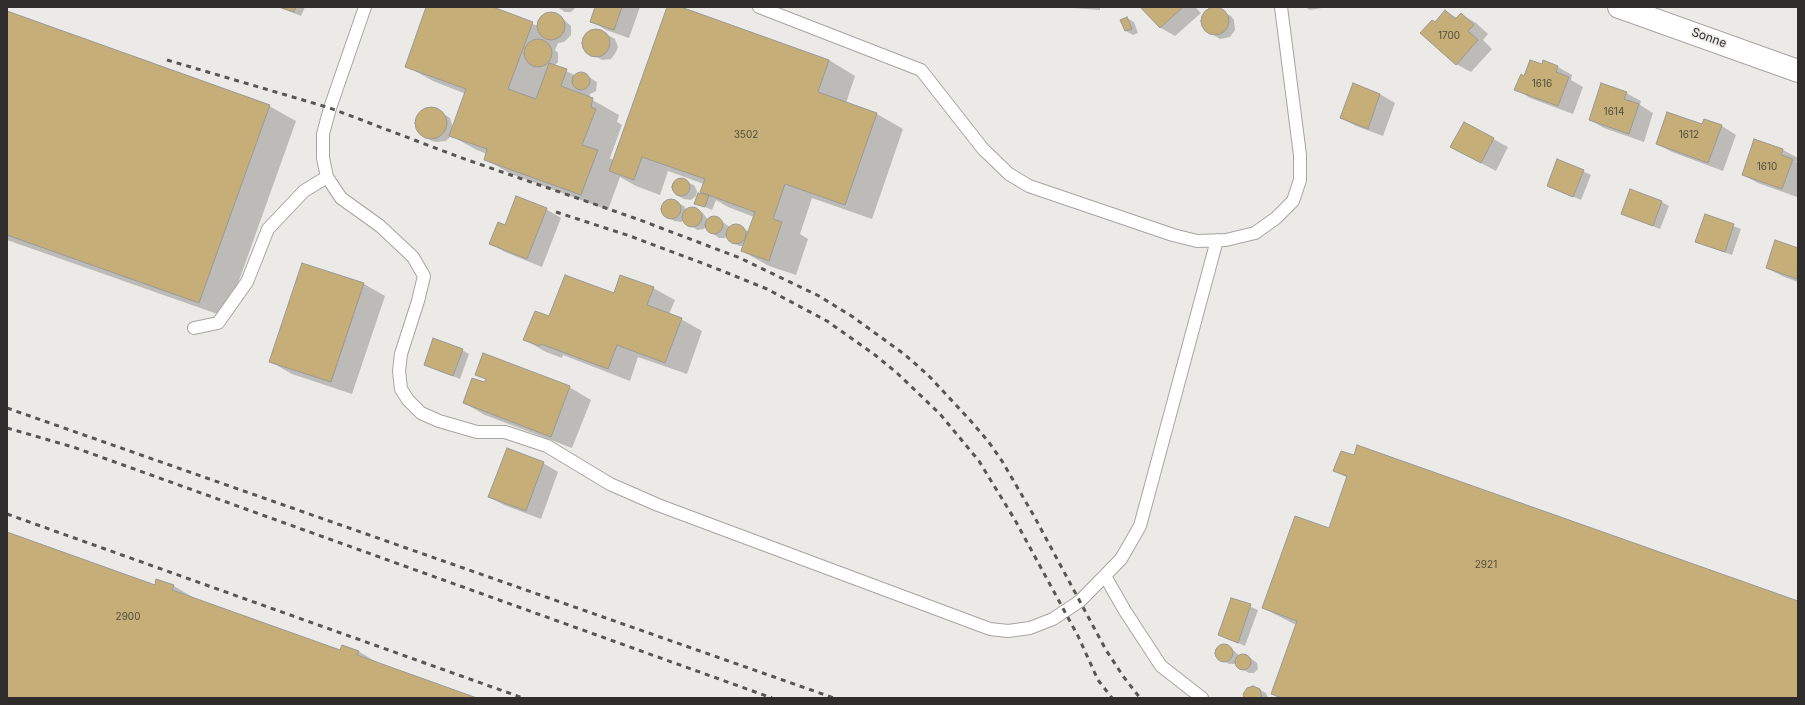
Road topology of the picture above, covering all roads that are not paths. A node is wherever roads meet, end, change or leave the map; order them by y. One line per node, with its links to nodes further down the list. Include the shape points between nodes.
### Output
1 (365, 7): 6 (lane, via 322,134)
2 (759, 7): 7 (lane, via 921,70 983,149 1009,174 1029,186 1173,235 1197,241)
3 (1281, 7): 7 (lane, via 1300,155 1300,180 1292,201 1276,218 1255,233)
4 (1619, 7): 5 (street, Sonne)
5 (1798, 70)
6 (327, 177): 8 (lane, via 304,191 268,229 247,282 218,322); 9 (lane, via 341,198 380,226 413,257 424,276 401,354 399,371 401,389 421,413 477,432 504,432 547,446 610,484 658,506 990,629 1008,631 1030,628 1053,619 1080,601)
7 (1217, 240): 9 (lane, via 1140,526 1121,559)
8 (194, 328)
9 (1105, 576): 10 (lane, via 1161,666)
10 (1202, 698)

